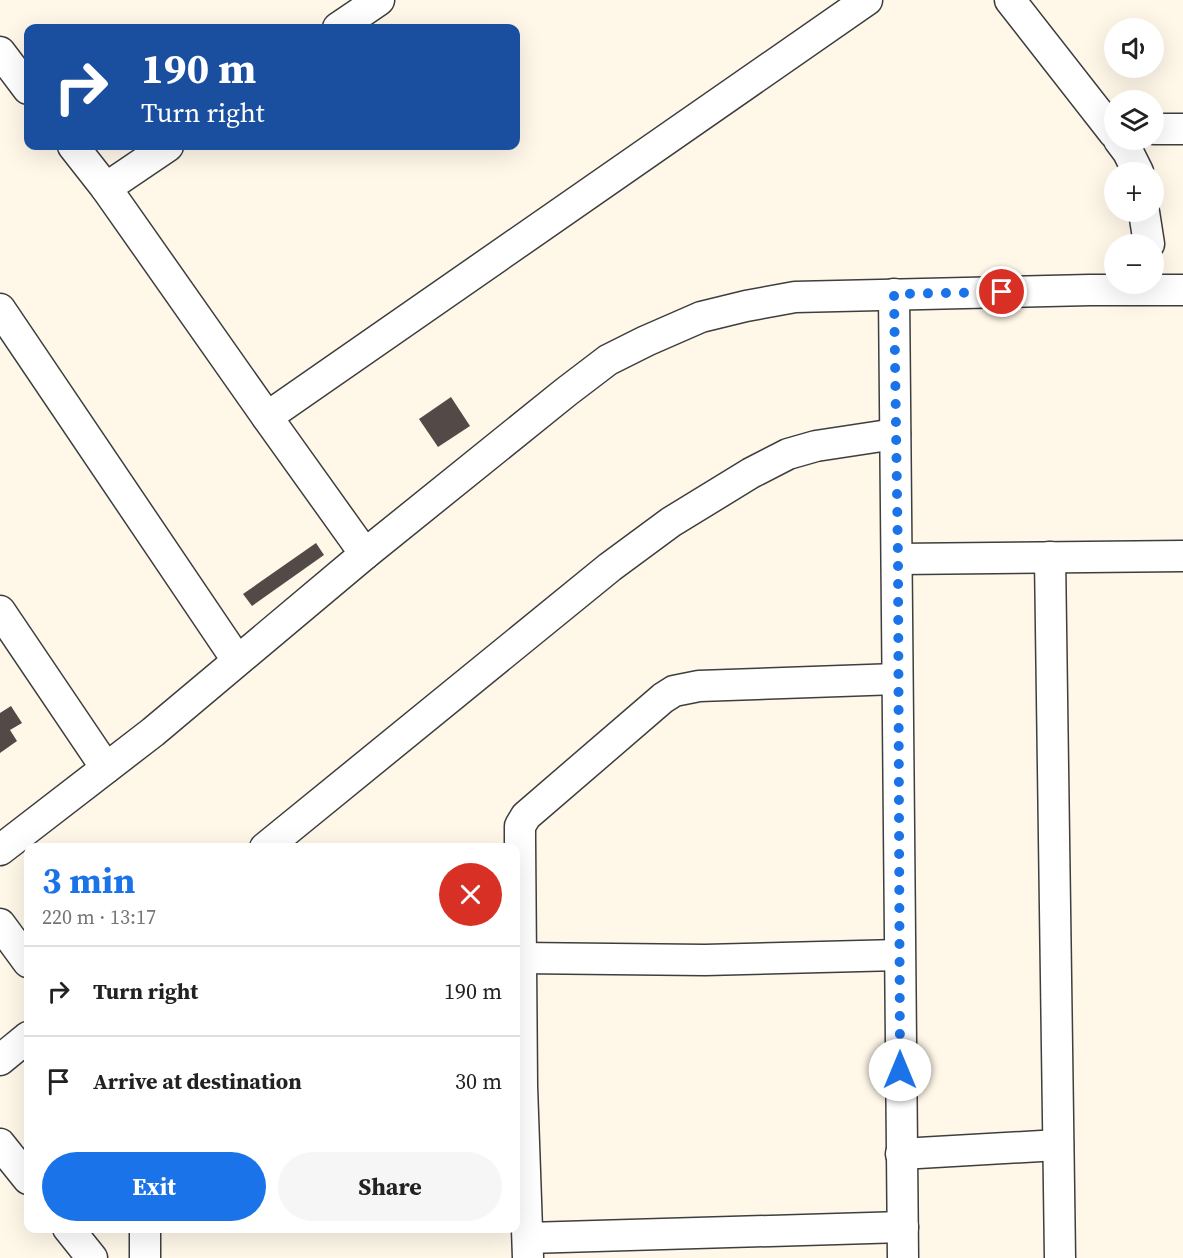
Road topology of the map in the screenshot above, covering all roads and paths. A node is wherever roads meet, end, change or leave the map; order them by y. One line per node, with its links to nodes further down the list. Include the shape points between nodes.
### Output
1 (379, 0): 4 (street)
2 (867, 0): 16 (street)
3 (1010, 0): 7 (street)
4 (344, 24)
5 (0, 52): 6 (street)
6 (24, 83)
7 (1104, 119)
8 (1164, 129): 9 (street)
9 (1183, 129)
10 (76, 150): 12 (street)
11 (162, 150): 12 (street)
12 (106, 188): 16 (street)
13 (1104, 288): 14 (street)
14 (894, 294): 17 (street); 18 (street, via 795,297 746,306 701,317 646,340 608,360)
15 (5, 328): 23 (street)
16 (267, 417): 18 (street)
17 (895, 434): 21 (street); 26 (street, via 788,454 671,522 610,567)
18 (365, 554): 23 (street)
19 (1183, 556): 20 (street)
20 (1050, 557): 21 (street); 36 (street)
21 (898, 559): 24 (street)
22 (0, 611): 25 (street)
23 (237, 660): 25 (street)
24 (897, 679): 29 (street); 31 (street, via 699,686 674,691 663,698 538,804 520,826)
25 (106, 768): 27 (street)
26 (271, 843)
27 (0, 850)
28 (0, 924): 30 (street)
29 (899, 955): 31 (street, via 705,960); 37 (street)
30 (24, 957)
31 (520, 958)
32 (24, 1040): 33 (street)
33 (0, 1060)
34 (520, 1104): 42 (street)
35 (0, 1144): 38 (street)
36 (1058, 1145): 37 (street); 46 (street)
37 (901, 1154): 39 (street)
38 (24, 1174)
39 (903, 1227): 42 (street); 45 (street)
40 (72, 1233): 43 (street)
41 (145, 1233): 44 (street)
42 (528, 1248)
43 (92, 1258)
44 (145, 1258)
45 (903, 1258)
46 (1060, 1258)

